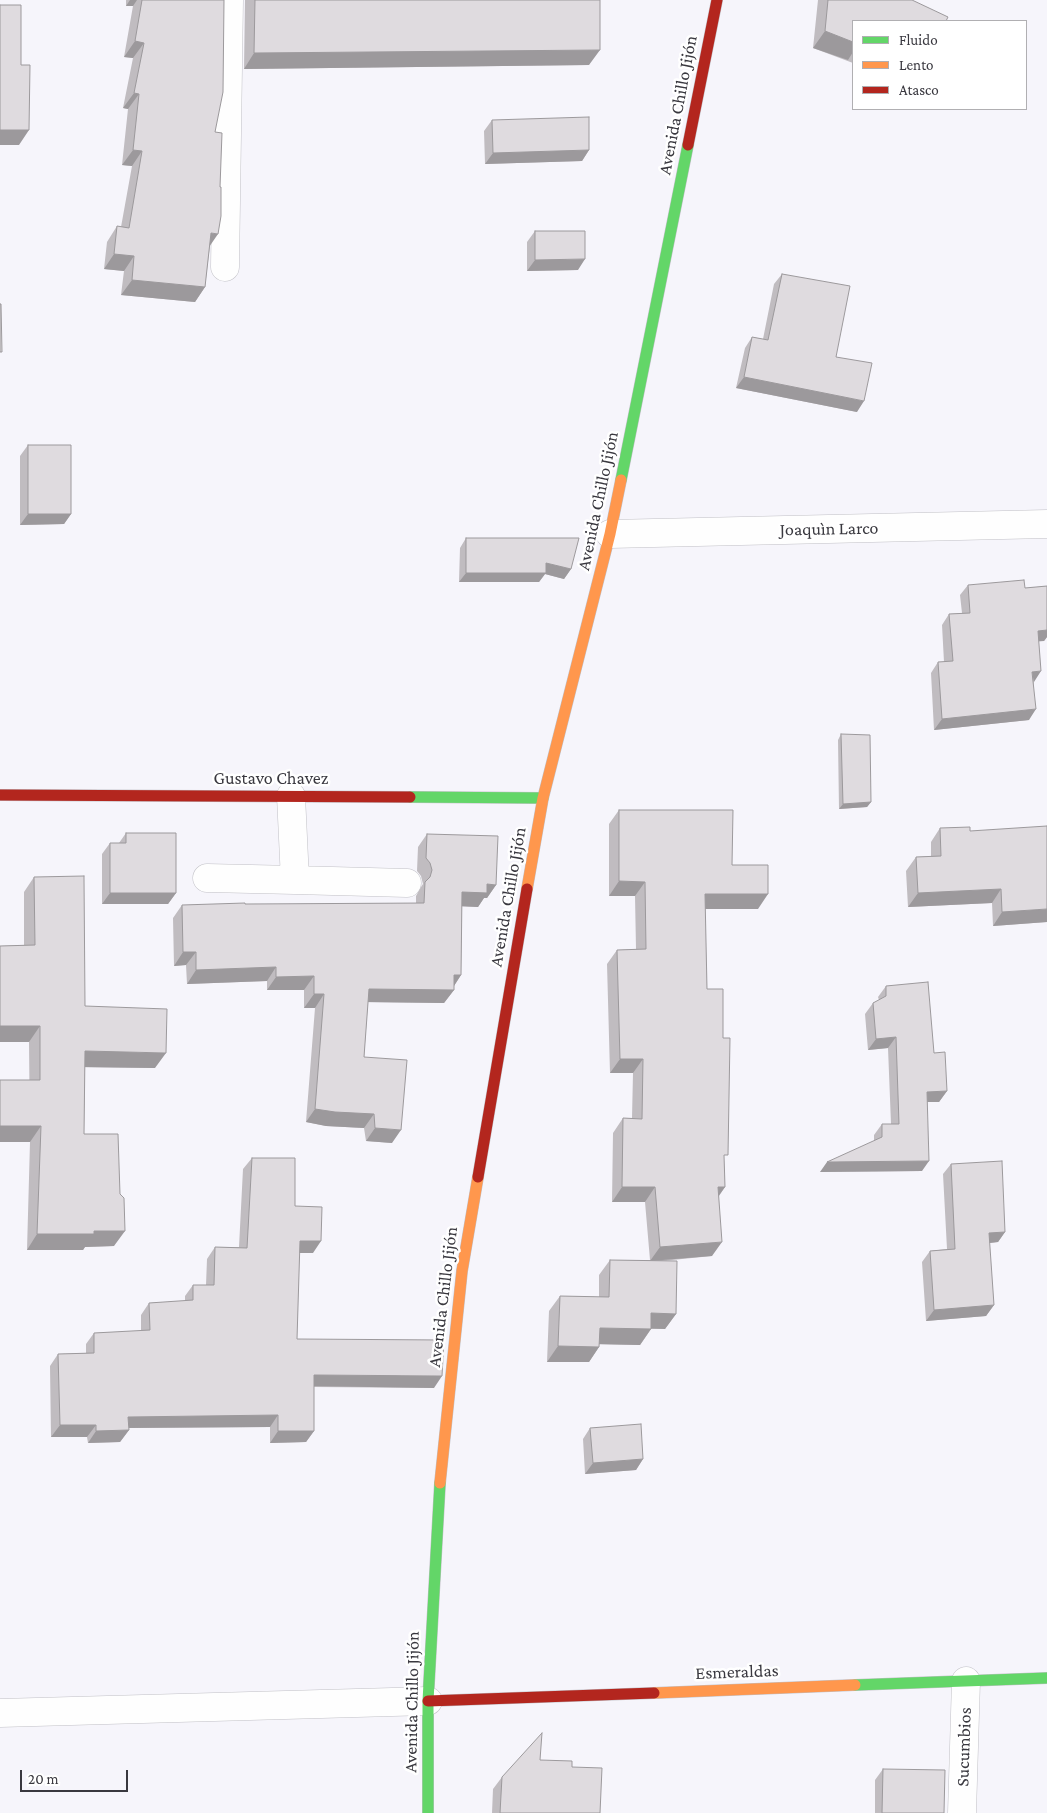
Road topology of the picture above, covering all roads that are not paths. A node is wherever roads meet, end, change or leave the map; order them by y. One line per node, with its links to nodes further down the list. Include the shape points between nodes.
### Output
1 (229, 0): 3 (street)
2 (717, 0): 5 (street, Avenida Chillo Jijón)
3 (225, 267)
4 (1047, 524): 5 (street, Joaquìn Larco)
5 (610, 534): 8 (street, Avenida Chillo Jijón)
6 (0, 795): 7 (street, Gustavo Chavez)
7 (291, 796): 8 (street, Gustavo Chavez); 10 (street)
8 (542, 798): 14 (street, Avenida Chillo Jijón, via 462,1271 439,1489)
9 (207, 878): 10 (street)
10 (295, 880): 11 (street)
11 (406, 883)
12 (1047, 1678): 13 (street, Esmeraldas)
13 (966, 1681): 14 (street, Esmeraldas); 17 (street, Sucumbios)
14 (428, 1701): 15 (street); 16 (street, Avenida Chillo Jijón)
15 (0, 1712)
16 (428, 1813)
17 (962, 1813)

